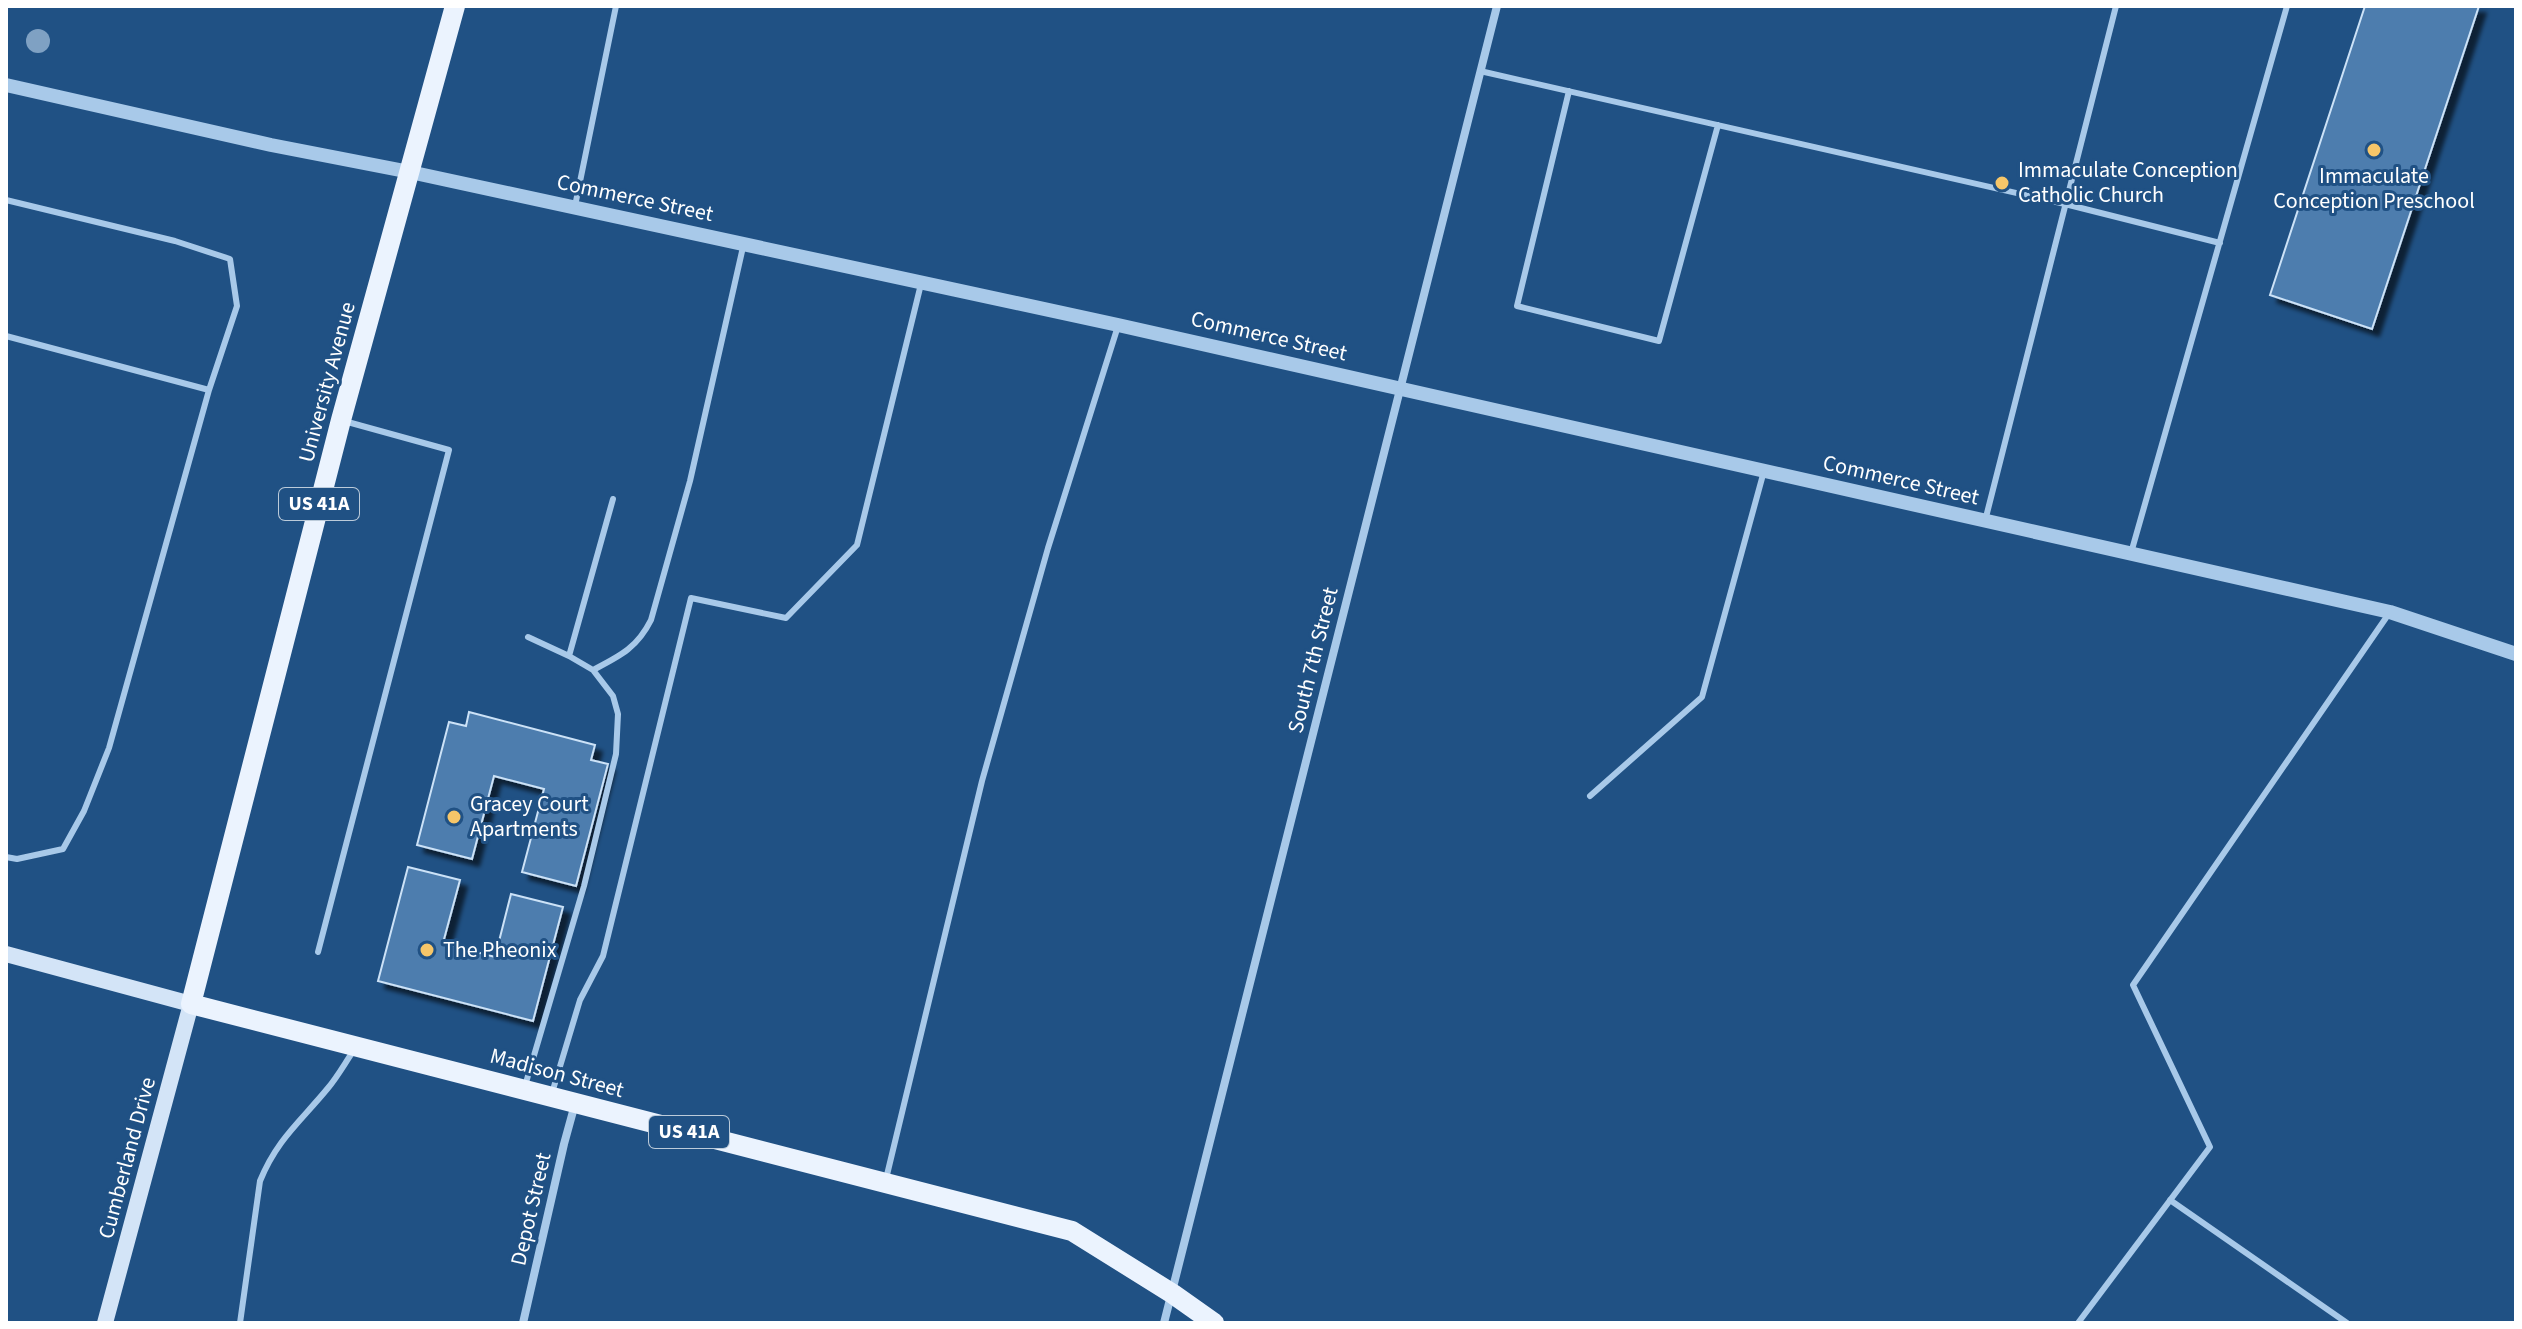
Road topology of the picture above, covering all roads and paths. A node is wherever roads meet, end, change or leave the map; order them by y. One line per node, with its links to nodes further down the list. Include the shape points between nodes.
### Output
1 (455, 6): 10 (main road, University Avenue / US 41A)
2 (616, 6): 13 (lane)
3 (1497, 6): 6 (street, South 7th Street)
4 (2116, 6): 12 (lane)
5 (2287, 6): 14 (lane)
6 (1480, 71): 8 (lane); 19 (street, South 7th Street)
7 (6, 85): 10 (street, Commerce Street)
8 (1569, 91): 9 (lane); 9 (lane, via 1517,306 1659,341)
9 (1718, 125): 12 (lane)
10 (410, 172): 13 (street, Commerce Street); 21 (main road, University Avenue / US 41A)
11 (6, 200): 20 (lane, via 230,259 237,306)
12 (2065, 204): 14 (lane); 24 (lane)
13 (575, 207): 15 (street, Commerce Street)
14 (2220, 243): 25 (lane)
15 (744, 245): 16 (street, Commerce Street); 30 (lane, via 690,481 651,620 643,637 626,652)
16 (921, 283): 17 (street, Commerce Street); 38 (lane, via 857,545 786,618 691,598 603,956 580,1000)
17 (1118, 325): 19 (street, Commerce Street); 40 (lane, via 982,781)
18 (6, 336): 20 (lane)
19 (1399, 388): 22 (street, Commerce Street); 42 (street, South 7th Street)
20 (209, 390): 32 (lane, via 109,748 84,811 63,849)
21 (341, 420): 33 (lane, via 449,450); 35 (main road, University Avenue / US 41A)
22 (1764, 471): 24 (street, Commerce Street); 31 (lane, via 1702,697)
23 (613, 499): 29 (lane)
24 (1985, 521): 25 (street, Commerce Street)
25 (2131, 554): 26 (street, Commerce Street)
26 (2390, 612): 28 (street, Commerce Street); 41 (lane, via 2133,985 2210,1147)
27 (528, 637): 29 (lane)
28 (2516, 654)
29 (569, 656): 30 (lane)
30 (593, 670): 37 (lane, via 613,696 618,714 616,754 584,886)
31 (1590, 796)
32 (6, 857)
33 (318, 952)
34 (6, 954): 35 (main road, Madison Street)
35 (191, 1004): 36 (main road, Madison Street / US 41A); 43 (main road, Cumberland Drive)
36 (356, 1047): 37 (main road, Madison Street / US 41A); 44 (lane, via 265,1167)
37 (524, 1089): 38 (main road, Madison Street / US 41A)
38 (551, 1097): 39 (main road, Madison Street / US 41A)
39 (576, 1103): 40 (main road, Madison Street / US 41A); 45 (street, Depot Street)
40 (886, 1183): 42 (main road, Madison Street / US 41A, via 1072,1231)
41 (2170, 1200): 48 (lane); 49 (lane)
42 (1173, 1294): 46 (street, South 7th Street); 47 (main road, Madison Street / US 41A)
43 (105, 1323)
44 (240, 1323)
45 (523, 1323)
46 (1164, 1323)
47 (1214, 1323)
48 (2078, 1323)
49 (2347, 1323)

